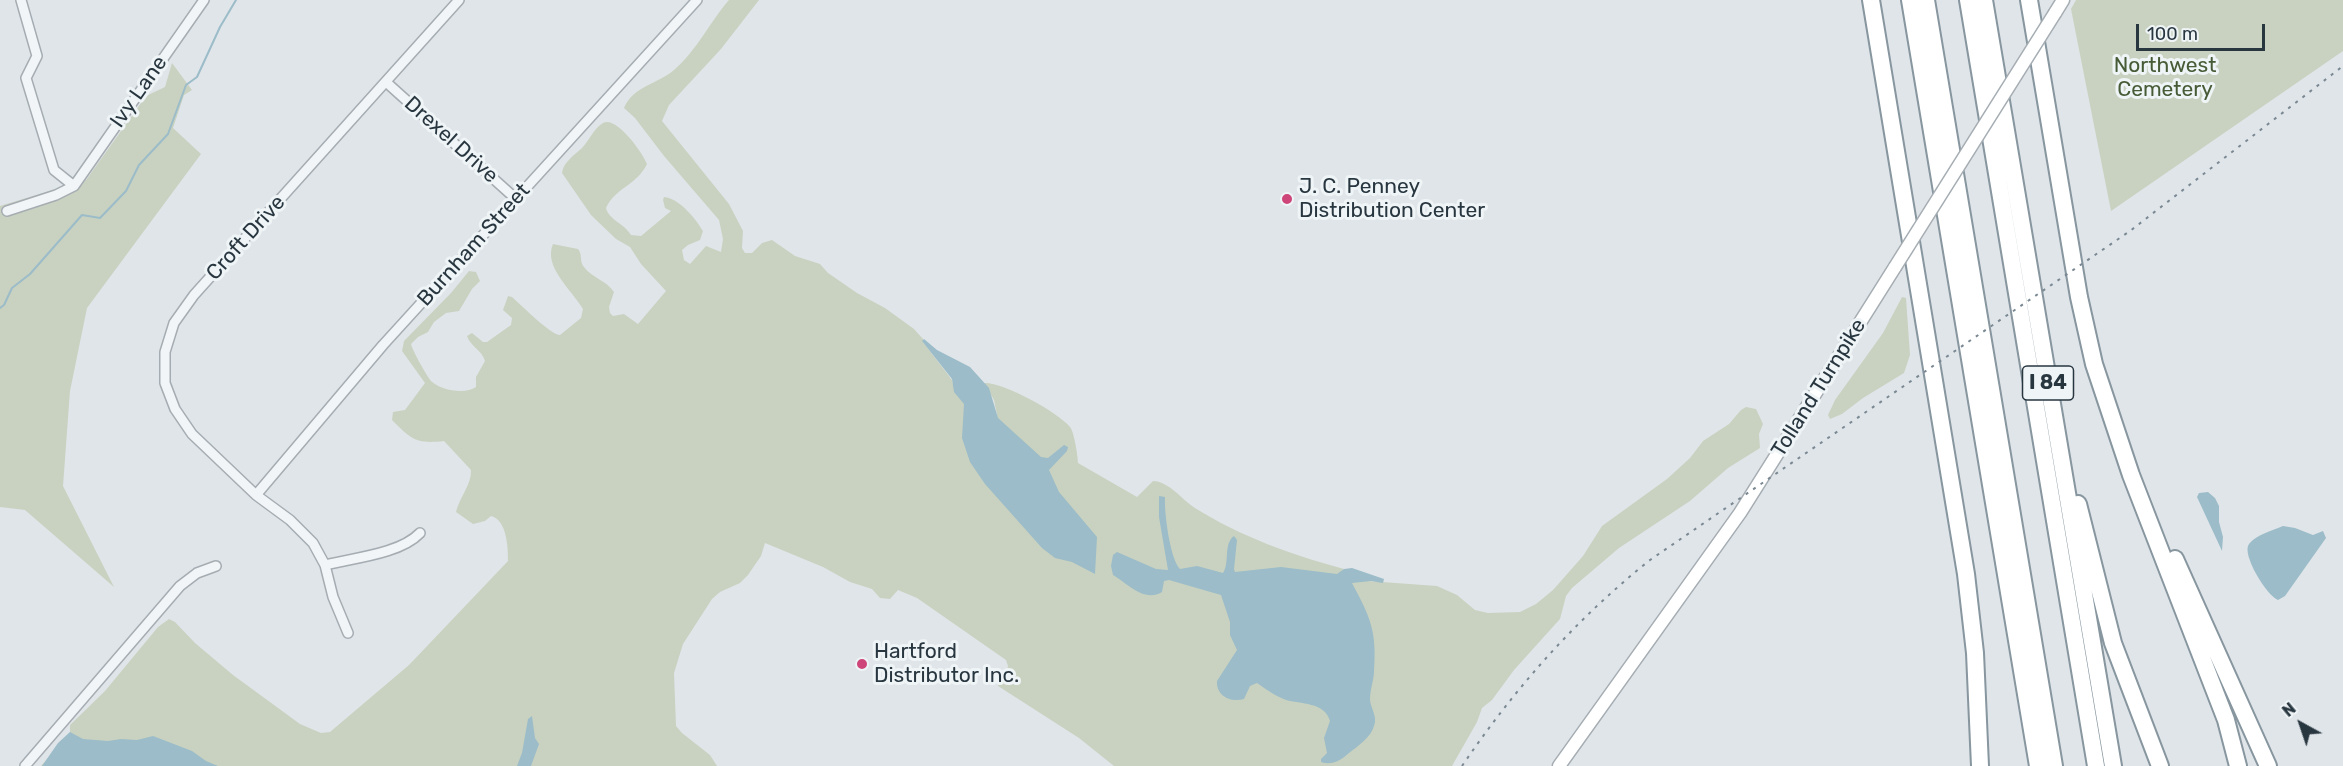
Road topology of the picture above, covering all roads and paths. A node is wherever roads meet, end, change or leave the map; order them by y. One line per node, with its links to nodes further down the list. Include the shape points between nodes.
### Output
1 (21, 0): 13 (street, via 37,56 26,78 54,170)
2 (204, 0): 13 (street, Ivy Lane)
3 (459, 0): 12 (street, Croft Drive)
4 (697, 0): 14 (street, Burnham Street)
5 (1871, 0): 26 (highway, via 1966,574 1975,653)
6 (1910, 0): 23 (highway)
7 (1926, 0): 29 (highway)
8 (1968, 0): 30 (highway)
9 (1984, 0): 17 (highway, I 84)
10 (2030, 0): 16 (highway, via 2082,314)
11 (2063, 0): 25 (main road, Tolland Turnpike, bridge, via 1746,504)
12 (386, 82): 14 (street, Drexel Drive); 18 (street, Croft Drive, via 194,295 174,323 165,352 165,383 174,409 192,434)
13 (74, 186): 15 (street)
14 (516, 199): 18 (street, Burnham Street, via 383,345)
15 (7, 211)
16 (2120, 442): 33 (highway, via 2224,713); 34 (highway)
17 (2057, 443): 31 (highway, I 84); 32 (highway, via 2074,483 2113,643)
18 (256, 495): 20 (street, Croft Drive, via 302,531)
19 (420, 533): 20 (street, via 401,547)
20 (325, 565): 22 (street, Croft Drive)
21 (216, 566): 24 (street, via 197,573 180,586)
22 (348, 633)
23 (2025, 698): 27 (highway, via 2022,733); 28 (highway)
24 (25, 766)
25 (1559, 766)
26 (1980, 766)
27 (2027, 766)
28 (2038, 766)
29 (2054, 766)
30 (2096, 766)
31 (2113, 766)
32 (2160, 766)
33 (2238, 766)
34 (2268, 766)

